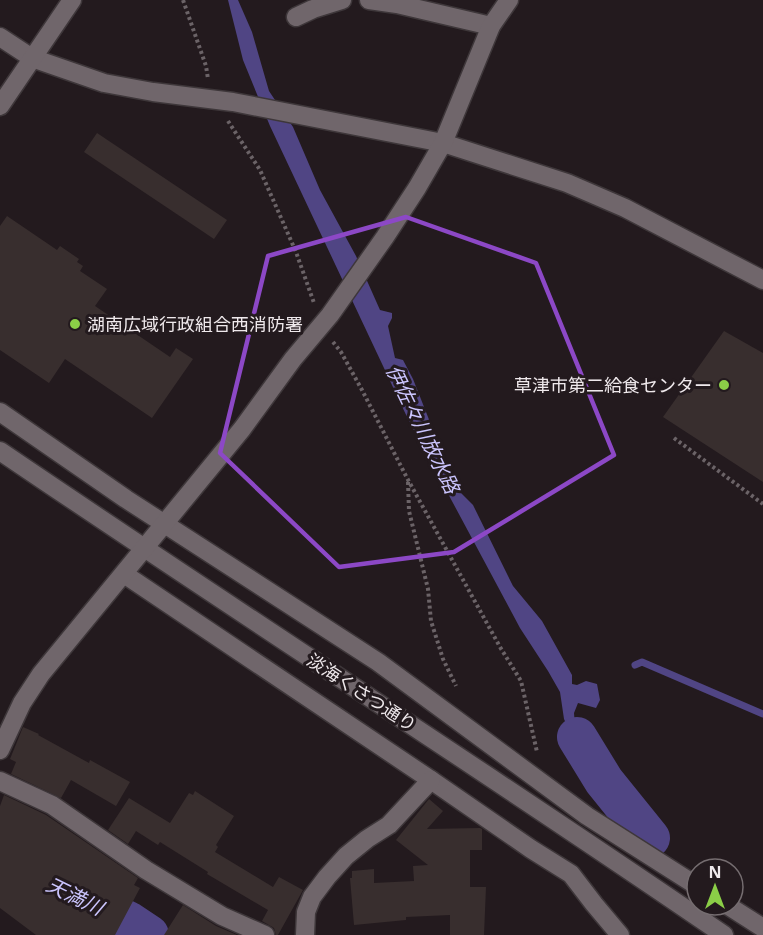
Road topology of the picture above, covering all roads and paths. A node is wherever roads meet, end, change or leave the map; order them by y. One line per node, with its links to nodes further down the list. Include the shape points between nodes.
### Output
1 (72, 0): 9 (street)
2 (183, 0): 10 (path, via 210,86)
3 (342, 0): 6 (street)
4 (369, 0): 7 (street)
5 (509, 0): 7 (street)
6 (296, 17)
7 (491, 26): 12 (street)
8 (0, 37): 9 (street)
9 (32, 58): 10 (street, via 104,83); 11 (street)
10 (225, 101): 12 (street); 14 (path, via 227,121 260,170)
11 (0, 106)
12 (443, 143): 13 (street, via 567,183); 14 (street, via 385,237)
13 (759, 272)
14 (326, 320): 18 (path); 20 (street)
15 (0, 412): 20 (street, 淡海くさつ通り)
16 (674, 438): 19 (path)
17 (0, 451): 21 (street, 淡海くさつ通り)
18 (407, 478): 23 (path, via 409,511 428,589 431,621); 25 (path, via 521,681)
19 (763, 504)
20 (163, 523): 21 (street); 28 (street, 淡海くさつ通り, via 378,662 587,816)
21 (144, 548): 22 (street); 34 (street, 淡海くさつ通り)
22 (124, 574): 24 (street, via 41,674); 26 (street)
23 (456, 686)
24 (0, 750)
25 (537, 752)
26 (431, 780): 32 (street, via 389,825 346,856 327,877 306,912); 33 (street, via 571,874)
27 (0, 781): 31 (street, via 52,805 146,870 222,916)
28 (685, 878)
29 (745, 916): 30 (street)
30 (763, 928)
31 (265, 935)
32 (305, 935)
33 (620, 935)
34 (724, 935)

